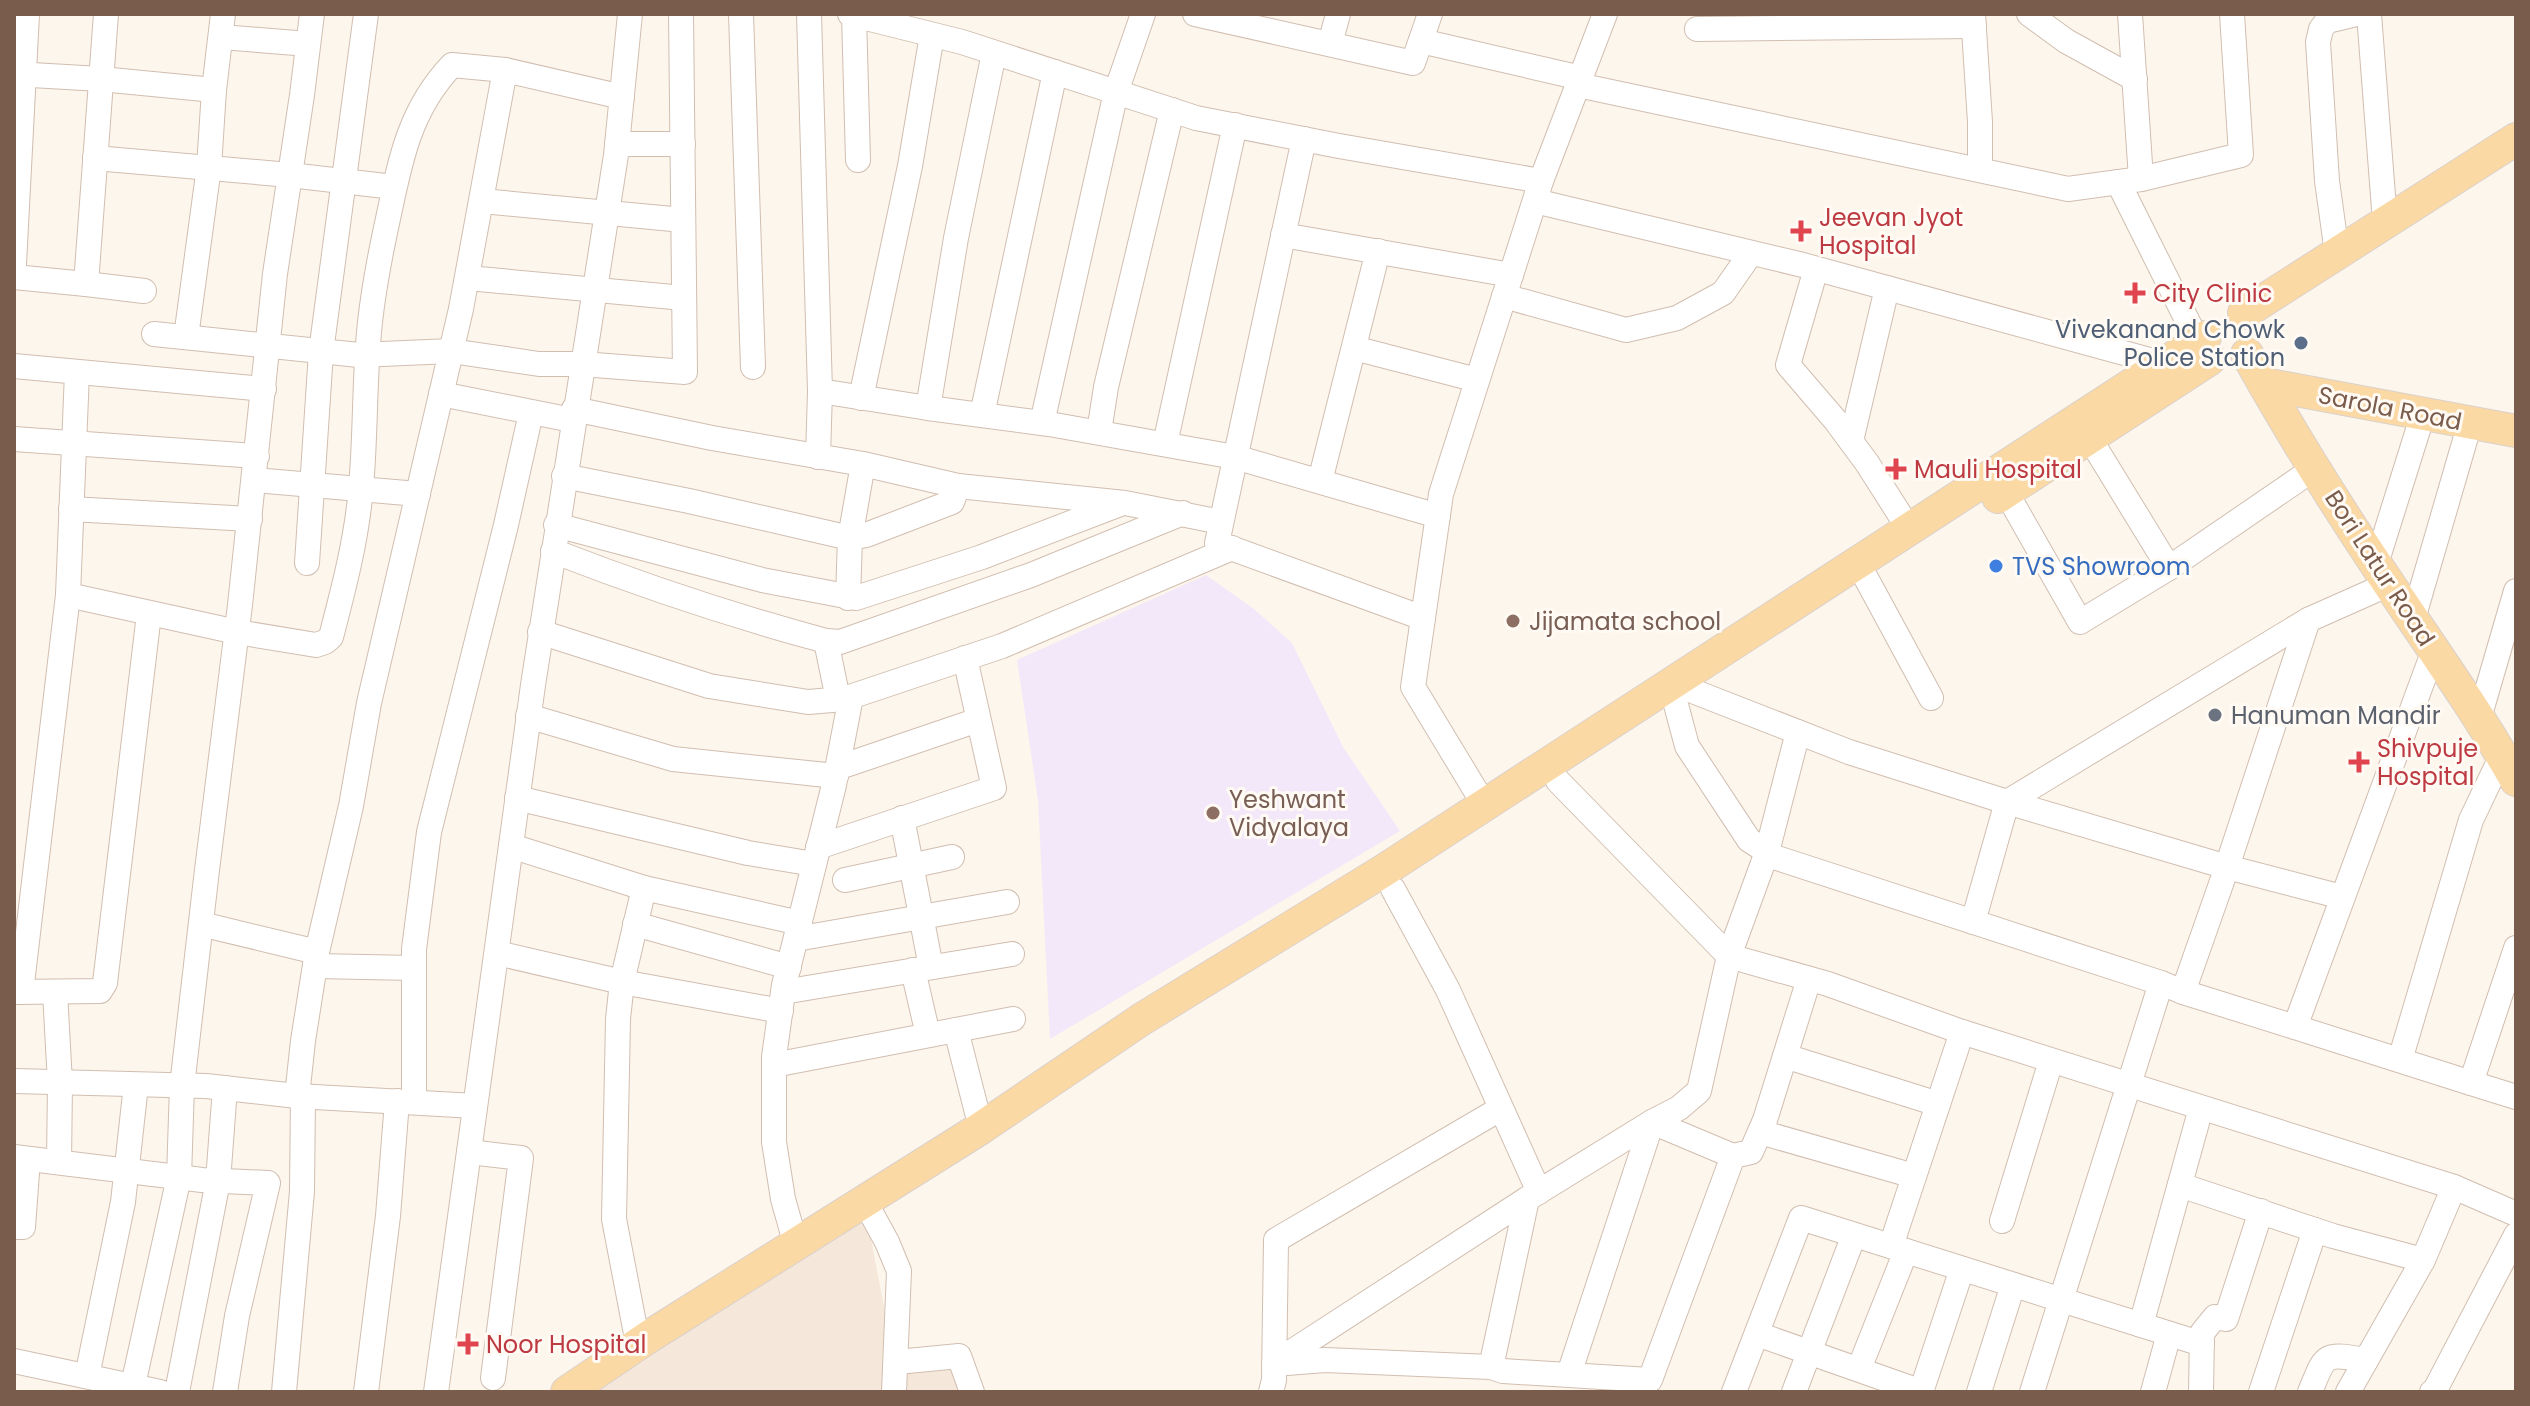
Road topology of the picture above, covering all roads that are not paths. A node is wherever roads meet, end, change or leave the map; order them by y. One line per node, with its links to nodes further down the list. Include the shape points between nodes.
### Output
1 (27, 14): 33 (street)
2 (106, 14): 34 (street)
3 (312, 14): 28 (street)
4 (366, 14): 53 (street)
5 (630, 14): 39 (street)
6 (681, 14): 45 (street)
7 (741, 14): 85 (street)
8 (809, 14): 90 (street)
9 (852, 14): 26 (street); 47 (street)
10 (1143, 14): 38 (street)
11 (1195, 14): 20 (street)
12 (1338, 14): 29 (street)
13 (1430, 14): 27 (street)
14 (1605, 14): 36 (street)
15 (2029, 14): 23 (street)
16 (2130, 14): 35 (street)
17 (2232, 14): 52 (street, via 2241,155)
18 (2369, 14): 59 (street)
19 (2347, 15): 63 (street, via 2327,21 2318,42)
20 (1238, 19): 29 (street)
21 (1974, 20): 22 (street); 50 (street)
22 (1840, 21): 25 (street)
23 (2051, 22): 35 (street, via 2066,41)
24 (222, 25): 28 (street); 37 (street)
25 (1697, 29)
26 (932, 35): 30 (street); 92 (street)
27 (1421, 41): 29 (street, via 1413,63); 36 (street)
28 (308, 44): 51 (street)
29 (1330, 44)
30 (994, 53): 32 (street); 93 (street)
31 (505, 70): 39 (street); 54 (street, via 452,65 433,85 416,115); 56 (street)
32 (1055, 72): 38 (street); 97 (street)
33 (19, 74): 34 (street); 64 (street)
34 (101, 79): 37 (street); 46 (street)
35 (2135, 79): 52 (street)
36 (1579, 82): 50 (street); 55 (street)
37 (214, 90): 49 (street)
38 (1116, 92): 40 (street); 98 (street)
39 (622, 97): 44 (street)
40 (1172, 110): 41 (street); 101 (street)
41 (1235, 125): 42 (street); 106 (street)
42 (1304, 139): 55 (street); 60 (street)
43 (2516, 139): 59 (main road)
44 (617, 144): 45 (street); 57 (street)
45 (683, 144): 58 (street)
46 (95, 158): 49 (street); 68 (street)
47 (858, 160)
48 (2516, 161): 76 (main road)
49 (209, 167): 51 (street); 75 (street)
50 (1980, 169): 52 (street, via 2068,189)
51 (290, 175): 53 (street); 77 (street)
52 (2130, 180): 76 (street)
53 (343, 181): 54 (street); 80 (street)
54 (394, 187): 81 (street)
55 (1538, 191): 62 (street); 69 (street)
56 (482, 201): 57 (street); 67 (street)
57 (606, 214): 58 (street); 72 (street)
58 (683, 220): 73 (street)
59 (2385, 222): 63 (main road)
60 (1283, 235): 61 (street); 109 (street)
61 (1378, 251): 69 (street); 78 (street)
62 (1751, 253): 65 (street); 69 (street, via 1723,293 1677,318 1626,330)
63 (2337, 253): 76 (main road)
64 (14, 264)
65 (1816, 269): 70 (street); 104 (street, via 1788,365)
66 (14, 277): 68 (street)
67 (468, 278): 72 (street); 79 (street)
68 (86, 284): 71 (street)
69 (1508, 285): 87 (street)
70 (1887, 288): 83 (street); 104 (street)
71 (144, 291)
72 (594, 291): 73 (street); 82 (street)
73 (684, 298): 82 (street, via 685,372)
74 (154, 334): 75 (street)
75 (186, 337): 77 (street)
76 (2228, 339): 83 (main road); 88 (main road, Bori Latur Road); 103 (main road)
77 (268, 346): 80 (street); 89 (street)
78 (1354, 348): 87 (street); 114 (street)
79 (451, 351): 81 (street); 82 (street, via 539,364); 91 (street)
80 (321, 352): 81 (street); 115 (street)
81 (367, 355): 117 (street)
82 (582, 364): 96 (street)
83 (2164, 364): 127 (main road)
84 (14, 366): 86 (street)
85 (753, 367)
86 (77, 372): 89 (street); 105 (street)
87 (1477, 380): 123 (street)
88 (2264, 384): 95 (main road, Sarola Road); 111 (main road, Bori Latur Road)
89 (264, 389): 107 (street)
90 (820, 391): 92 (street); 108 (street)
91 (441, 394): 94 (street); 119 (street)
92 (861, 398): 93 (street)
93 (928, 408): 97 (street)
94 (531, 413): 96 (street); 183 (street, via 429,832)
95 (2423, 414): 99 (main road, Sarola Road); 133 (street)
96 (573, 415): 108 (street); 112 (street)
97 (982, 415): 98 (street)
98 (1042, 423): 101 (street)
99 (2470, 423): 100 (main road, Sarola Road); 140 (street)
100 (2516, 431)
101 (1099, 432): 106 (street)
102 (14, 439): 105 (street)
103 (2090, 439): 118 (main road); 132 (street)
104 (1851, 441): 127 (street)
105 (74, 443): 107 (street); 121 (street)
106 (1165, 444): 109 (street)
107 (257, 456): 113 (street)
108 (818, 457): 110 (street)
109 (1235, 457): 114 (street); 125 (street)
110 (863, 464): 116 (street); 128 (street)
111 (2315, 468): 132 (street); 133 (main road, Bori Latur Road)
112 (564, 476): 126 (street); 128 (street)
113 (254, 480): 115 (street); 124 (street)
114 (1320, 481): 123 (street)
115 (312, 485): 117 (street); 131 (street)
116 (958, 486): 120 (street); 128 (street, via 952,502)
117 (361, 489): 119 (street); 142 (street, via 331,637 316,645)
118 (2006, 492): 132 (street, via 2080,622); 134 (main road)
119 (418, 494): 181 (street)
120 (1125, 503): 122 (street); 137 (street, via 982,557)
121 (71, 509): 124 (street); 136 (street)
122 (1183, 513): 125 (street); 144 (street, via 939,608 840,642)
123 (1438, 516): 139 (street)
124 (250, 519): 142 (street)
125 (1221, 522): 129 (street, via 1217,543)
126 (556, 525): 130 (street); 137 (street)
127 (1909, 529): 159 (main road)
128 (850, 538): 137 (street)
129 (1232, 548): 139 (street); 146 (street)
130 (553, 551): 143 (street); 144 (street, via 731,615)
131 (307, 563)
132 (2169, 568)
133 (2382, 574): 140 (main road, Bori Latur Road); 141 (street)
134 (1866, 578): 147 (main road); 149 (street)
135 (2516, 591): 151 (street)
136 (68, 595): 138 (street); 188 (street)
137 (848, 598)
138 (149, 614): 142 (street); 189 (street, via 105,983 100,991)
139 (1423, 618): 159 (street, via 1413,687)
140 (2413, 619): 145 (main road, Bori Latur Road)
141 (2308, 620): 158 (street); 166 (street)
142 (237, 632): 174 (street)
143 (540, 632): 148 (street, via 709,686 808,702); 150 (street)
144 (826, 641): 148 (street)
145 (2434, 650): 151 (main road, Bori Latur Road); 170 (street)
146 (965, 658): 148 (street); 152 (street)
147 (1682, 696): 153 (street); 156 (main road); 162 (street, via 1687,746 1749,840)
148 (844, 698): 155 (street)
149 (1931, 698)
150 (528, 716): 155 (street, via 673,759); 157 (street)
151 (2479, 718): 154 (main road, Bori Latur Road)
152 (978, 720): 155 (street); 160 (street, via 994,788)
153 (1798, 732): 158 (street); 162 (street)
154 (2509, 768): 197 (street, via 2471,820)
155 (836, 772): 163 (street)
156 (1558, 781): 169 (main road); 180 (street)
157 (517, 798): 161 (street); 163 (street, via 748,853)
158 (2007, 802): 166 (street); 173 (street)
159 (1485, 806): 215 (main road, via 1142,1019)
160 (902, 818): 163 (street); 165 (street)
161 (511, 846): 168 (street); 178 (street)
162 (1767, 852): 173 (street); 180 (street)
163 (816, 855): 176 (street)
164 (952, 857): 165 (street)
165 (911, 866): 167 (street); 172 (street)
166 (2227, 867): 170 (street); 187 (street)
167 (845, 880)
168 (644, 888): 175 (street); 176 (street)
169 (1393, 889): 213 (street, via 1448,990); 228 (main road)
170 (2342, 897): 192 (street)
171 (1007, 902): 172 (street)
172 (921, 917): 176 (street); 184 (street)
173 (1973, 922): 187 (street)
174 (201, 924): 181 (street); 205 (street)
175 (635, 924): 182 (street); 186 (street)
176 (798, 931): 182 (street)
177 (2516, 948): 202 (street)
178 (497, 953): 186 (street); 211 (street)
179 (1012, 954): 184 (street)
180 (1729, 956): 185 (street); 214 (street, via 1699,1091)
181 (316, 959): 183 (street); 207 (street)
182 (789, 967): 190 (street)
183 (414, 968): 209 (street)
184 (922, 969): 190 (street); 195 (street)
185 (1809, 979): 194 (street); 196 (street)
186 (622, 982): 190 (street); 245 (street, via 614,1219)
187 (2172, 988): 192 (street); 204 (street)
188 (18, 992): 189 (street)
189 (55, 992): 201 (street)
190 (782, 1002): 199 (street)
191 (1013, 1019): 193 (street)
192 (2295, 1027): 197 (street)
193 (956, 1030): 195 (street); 215 (street)
194 (1962, 1032): 198 (street); 210 (street)
195 (928, 1035): 199 (street)
196 (1785, 1056): 210 (street); 216 (street)
197 (2400, 1060): 202 (street)
198 (2051, 1061): 204 (street); 231 (street)
199 (774, 1065): 236 (street, via 774,1142)
200 (14, 1081): 201 (street)
201 (60, 1083): 203 (street); 220 (street)
202 (2471, 1083): 208 (street)
203 (136, 1085): 205 (street); 221 (street)
204 (2127, 1085): 212 (street); 241 (street)
205 (182, 1086): 206 (street); 223 (street)
206 (225, 1088): 207 (street); 224 (street)
207 (300, 1096): 209 (street); 261 (street, via 302,1191)
208 (2516, 1097)
209 (406, 1101): 211 (street); 262 (street)
210 (1938, 1104): 222 (street)
211 (475, 1106): 217 (street)
212 (2201, 1108): 225 (street); 226 (street)
213 (1500, 1109): 227 (street); 251 (street, via 1276,1240)
214 (1652, 1122): 218 (street); 227 (street); 253 (street)
215 (981, 1128): 228 (main road)
216 (1760, 1132): 218 (street, via 1751,1152); 222 (street)
217 (469, 1152): 256 (street, via 521,1158); 263 (street)
218 (1733, 1156): 253 (street, via 1650,1380)
219 (21, 1158): 220 (street); 232 (street, via 23,1227)
220 (59, 1162): 221 (street)
221 (126, 1171): 223 (street); 254 (street)
222 (1914, 1176): 237 (street)
223 (179, 1177): 224 (street); 257 (street)
224 (218, 1181): 259 (street); 260 (street, via 268,1183)
225 (2180, 1185): 229 (street); 242 (street)
226 (2454, 1187): 230 (street); 238 (street)
227 (1533, 1195): 251 (street); 255 (street)
228 (868, 1209): 236 (main road); 250 (street, via 899,1271); 265 (main road)
229 (2261, 1211): 233 (street); 246 (street, via 2226,1319 2215,1317 2202,1333)
230 (2516, 1214)
231 (2002, 1221)
232 (14, 1227)
233 (2315, 1230): 238 (street); 276 (street)
234 (1854, 1235): 237 (street); 243 (street, via 1801,1218); 247 (street)
235 (2516, 1235): 279 (street)
236 (796, 1245): 245 (main road)
237 (1898, 1249): 239 (street); 252 (street)
238 (2423, 1260): 248 (street)
239 (1962, 1269): 240 (street); 271 (street)
240 (2013, 1285): 241 (street); 272 (street)
241 (2061, 1301): 242 (street); 273 (street)
242 (2141, 1325): 244 (street)
243 (1757, 1334): 247 (street); 269 (street)
244 (2169, 1334): 246 (street); 274 (street)
245 (638, 1344): 264 (main road)
246 (2202, 1344): 275 (street)
247 (1810, 1352): 252 (street); 270 (street)
248 (2366, 1360): 277 (street, via 2329,1357); 278 (street)
249 (14, 1361): 254 (street)
250 (897, 1362): 266 (street); 267 (street, via 959,1356)
251 (1274, 1364): 255 (street, via 1325,1360); 268 (street)
252 (1859, 1369): 271 (street)
253 (1569, 1374): 255 (street)
254 (87, 1376): 257 (street)
255 (1498, 1377)
256 (493, 1378)
257 (133, 1385): 258 (street)
258 (160, 1392)
259 (177, 1392)
260 (225, 1392)
261 (284, 1392)
262 (366, 1392)
263 (436, 1392)
264 (567, 1392)
265 (605, 1392)
266 (894, 1392)
267 (972, 1392)
268 (1271, 1392)
269 (1734, 1392)
270 (1794, 1392)
271 (1922, 1392)
272 (1979, 1392)
273 (2032, 1392)
274 (2153, 1392)
275 (2201, 1392)
276 (2261, 1392)
277 (2310, 1392)
278 (2348, 1392)
279 (2432, 1392)

